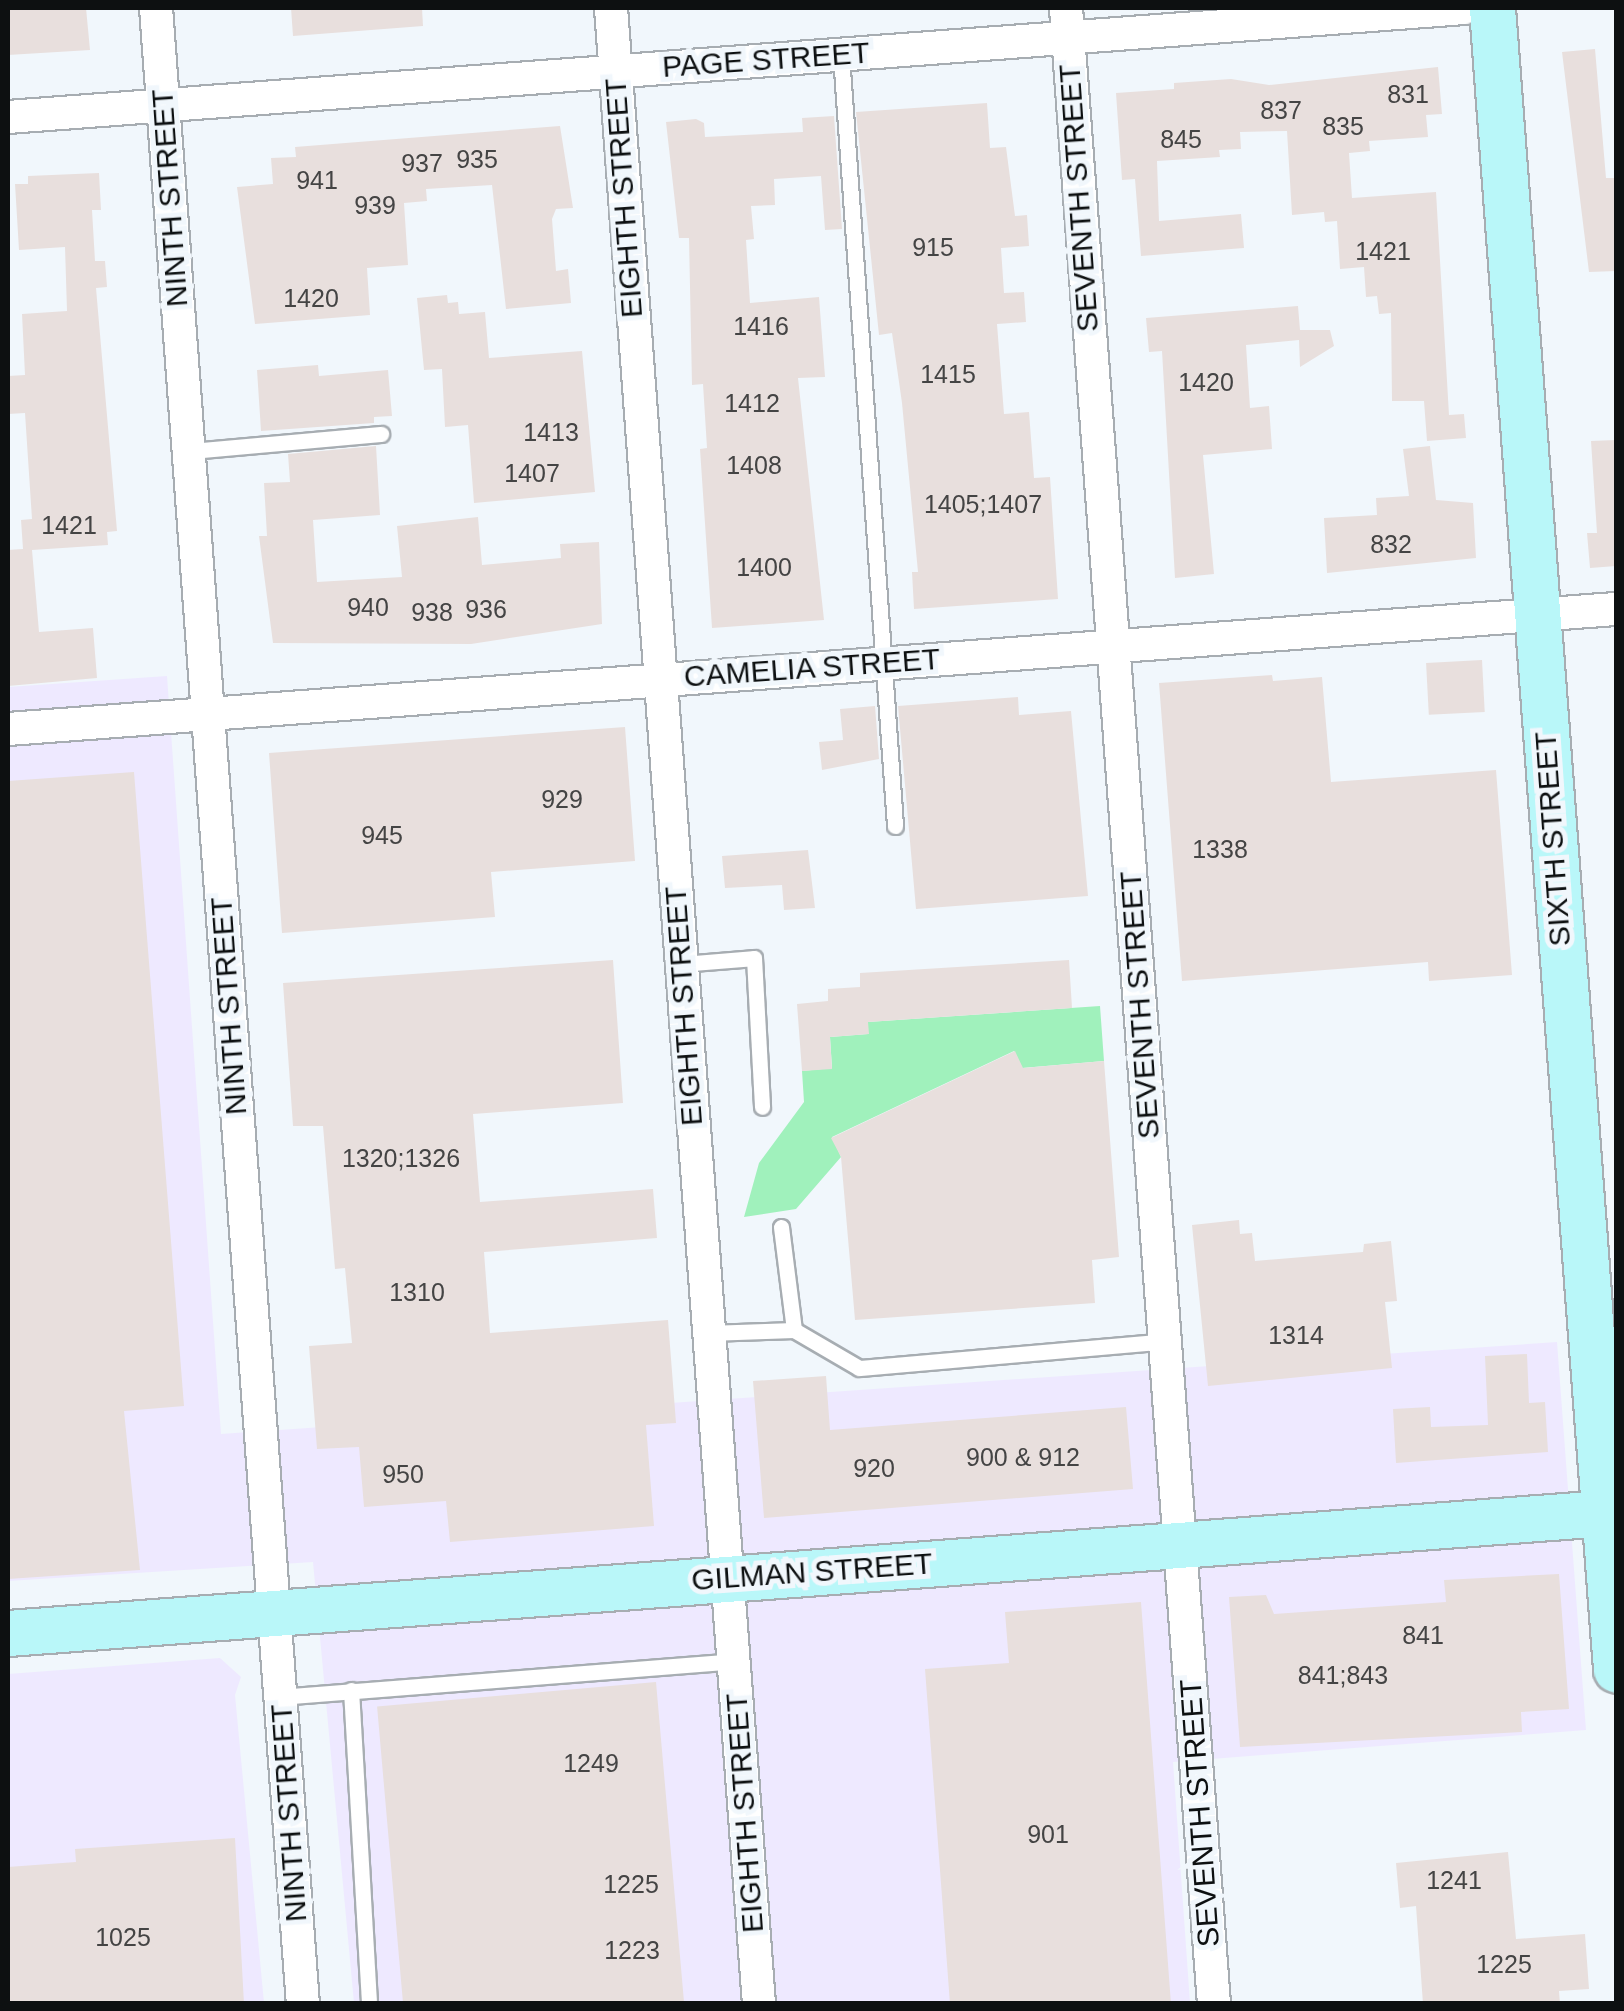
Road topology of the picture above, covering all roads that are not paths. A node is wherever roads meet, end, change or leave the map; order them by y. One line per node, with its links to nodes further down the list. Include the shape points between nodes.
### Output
1 (156, 8): 8 (street, NINTH STREET)
2 (611, 8): 7 (street, EIGHTH STREET)
3 (1464, 8): 5 (street, PAGE STREET)
4 (1492, 8): 13 (street, SIXTH STREET)
5 (1067, 22): 6 (street, PAGE STREET); 14 (street, SEVENTH STREET)
6 (841, 54): 7 (street, PAGE STREET); 15 (lane)
7 (616, 71): 8 (street, PAGE STREET); 16 (street, EIGHTH STREET)
8 (163, 106): 9 (street, PAGE STREET); 11 (street, NINTH STREET)
9 (8, 117)
10 (381, 434): 11 (lane)
11 (190, 451): 17 (street, NINTH STREET)
12 (1616, 609): 13 (street, CAMELIA STREET)
13 (1538, 614): 14 (street, CAMELIA STREET); 26 (street, SIXTH STREET)
14 (1112, 646): 15 (street, CAMELIA STREET); 25 (street, SEVENTH STREET)
15 (884, 662): 16 (street, CAMELIA STREET); 19 (lane)
16 (661, 679): 17 (street, CAMELIA STREET); 20 (street, EIGHTH STREET)
17 (209, 715): 18 (street, CAMELIA STREET); 29 (street, NINTH STREET)
18 (8, 729)
19 (895, 826)
20 (680, 964): 21 (lane, via 754,958); 24 (street, EIGHTH STREET)
21 (762, 1107)
22 (781, 1227): 23 (lane)
23 (794, 1330): 24 (lane); 25 (lane, via 859,1368)
24 (708, 1333): 28 (street, EIGHTH STREET)
25 (1167, 1341): 27 (street, SEVENTH STREET)
26 (1611, 1513): 27 (street, GILMAN STREET); 32 (street, SIXTH STREET)
27 (1181, 1544): 28 (street, GILMAN STREET); 38 (street, SEVENTH STREET)
28 (727, 1578): 29 (street, GILMAN STREET); 31 (street, EIGHTH STREET)
29 (274, 1612): 30 (street, GILMAN STREET); 34 (street, NINTH STREET)
30 (8, 1633)
31 (734, 1661): 33 (lane); 37 (street, EIGHTH STREET)
32 (1616, 1670)
33 (351, 1690): 34 (lane); 36 (lane)
34 (280, 1697): 35 (street, NINTH STREET)
35 (304, 2004)
36 (369, 2004)
37 (759, 2004)
38 (1214, 2004)

